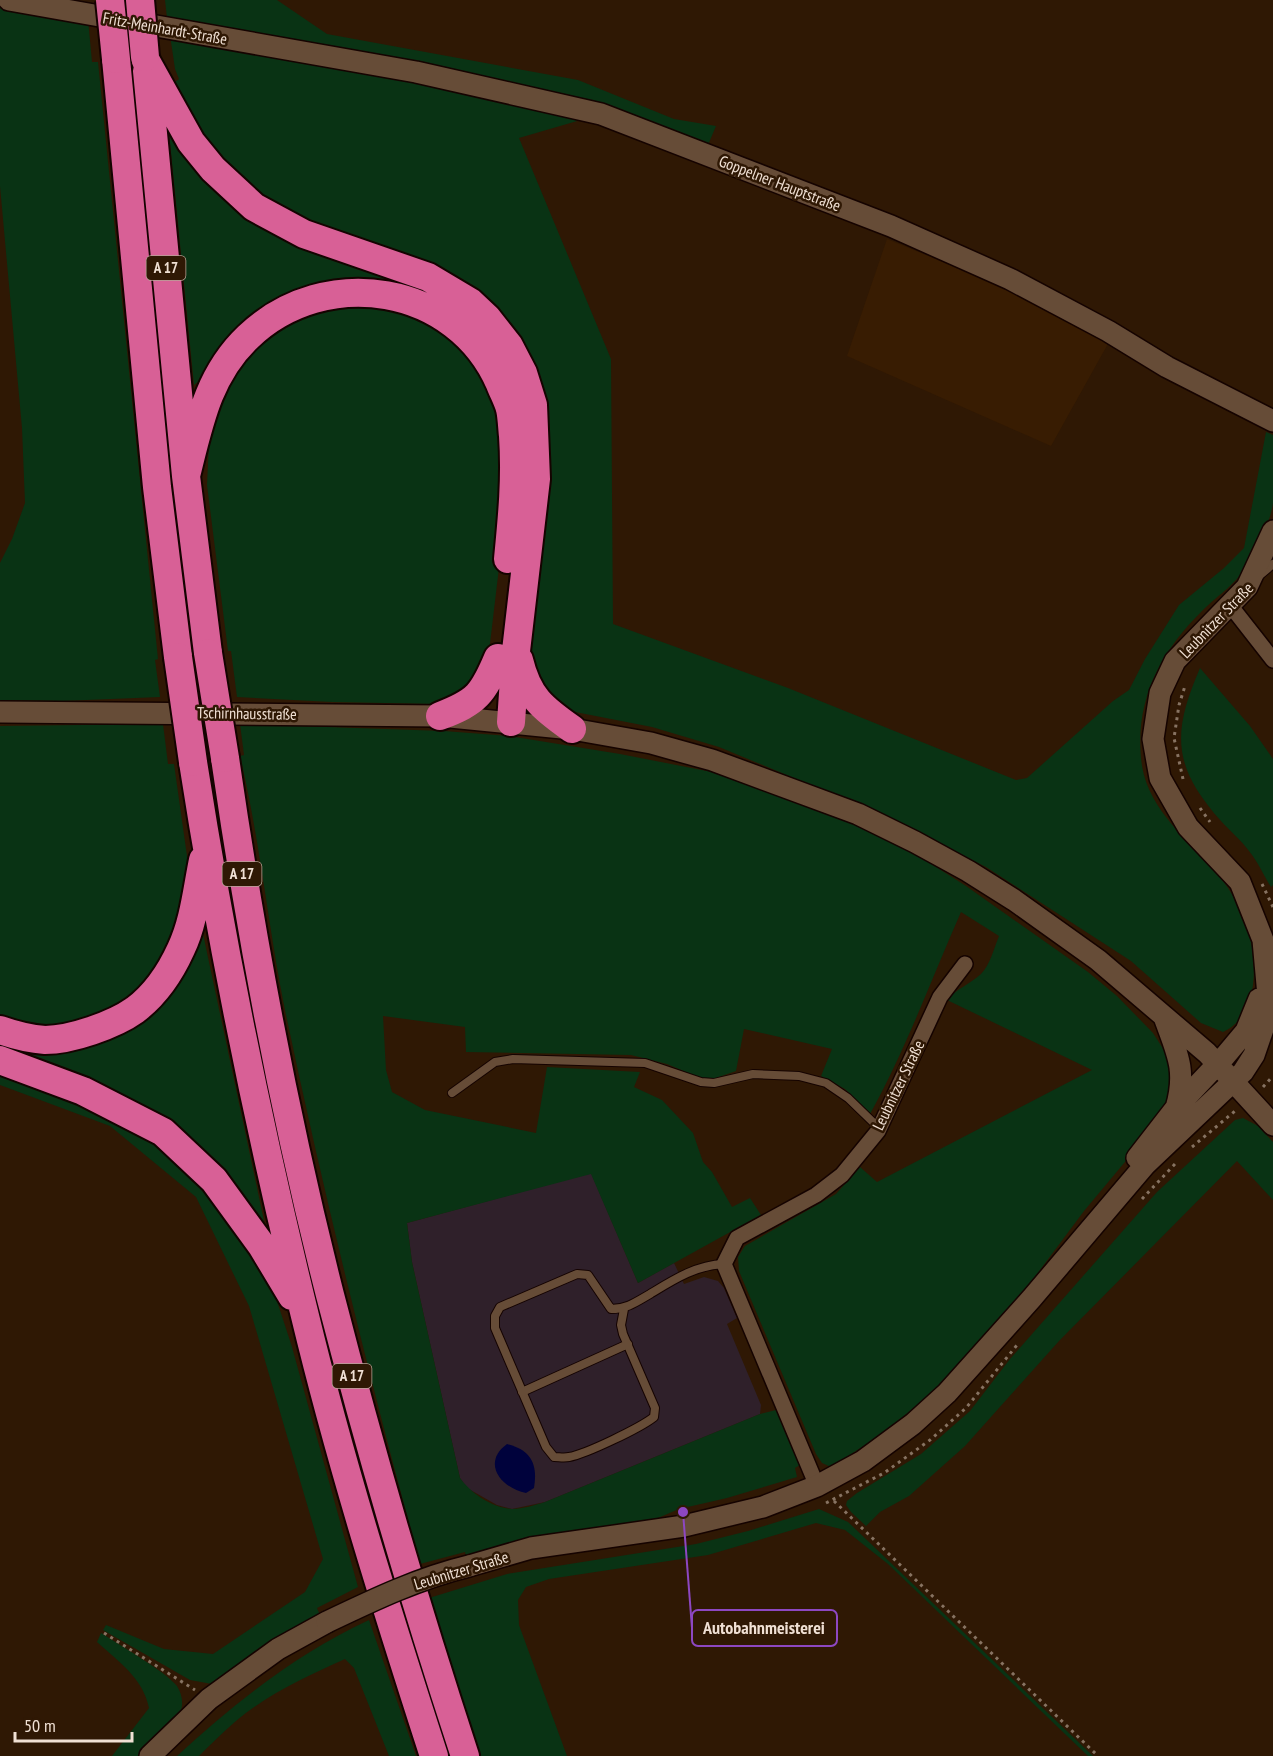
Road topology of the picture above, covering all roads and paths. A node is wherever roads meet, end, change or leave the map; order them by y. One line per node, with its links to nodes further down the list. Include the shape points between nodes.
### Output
1 (9, 0): 4 (street, Fritz-Meinhardt-Straße)
2 (110, 0): 22 (highway, A 17, bridge, via 157,487)
3 (140, 0): 5 (highway, A 17, bridge)
4 (251, 44): 6 (street, Goppelner Hauptstraße, via 416,72 601,114 891,226 1010,279)
5 (146, 59): 7 (highway, A 17); 12 (highway, via 191,142 254,207 304,234 428,276 470,302 509,346 533,405 536,479)
6 (1273, 421)
7 (186, 476): 12 (highway, via 204,405 216,380 228,359 274,316 325,295 359,292 386,294 437,312 481,351 494,370 510,409 514,493); 54 (highway, A 17, bridge, via 241,871 293,1138 389,1515)
8 (1273, 531): 10 (street)
9 (1273, 564): 10 (lane, Leubnitzer Straße)
10 (1247, 587): 11 (street, Leubnitzer Straße)
11 (1230, 604): 13 (street); 26 (street, Leubnitzer Straße, via 1176,661 1160,693 1153,739 1160,778 1188,827 1240,882 1263,940)
12 (507, 654): 16 (highway, via 487,686 465,707); 17 (highway); 18 (highway, via 543,709)
13 (1273, 660)
14 (1188, 677): 19 (path, via 1174,738)
15 (0, 712): 16 (street, Tschirnhausstraße)
16 (440, 716): 17 (street, Tschirnhausstraße)
17 (502, 722): 18 (street, Tschirnhausstraße)
18 (572, 729): 27 (street, Tschirnhausstraße, via 651,743 712,760 858,814 968,871 1098,960)
19 (1185, 787)
20 (1197, 803): 21 (path)
21 (1215, 827)
22 (206, 846): 28 (highway, via 182,948 164,980 135,1010 72,1036 45,1040); 44 (highway, A 17, via 263,1137)
23 (1261, 882): 24 (path)
24 (1273, 907)
25 (965, 964): 37 (street, Leubnitzer Straße, via 940,997)
26 (1266, 969): 30 (street, via 1262,993 1246,1031); 32 (street, via 1268,996 1263,1029 1254,1055)
27 (1164, 1017): 30 (street, Tschirnhausstraße); 35 (street, via 1181,1064 1182,1090)
28 (0, 1030)
29 (0, 1060): 44 (highway, via 83,1091 163,1132 214,1180 262,1246)
30 (1217, 1064): 32 (street, Tschirnhausstraße); 35 (street)
31 (1273, 1076): 34 (path)
32 (1234, 1082): 34 (street, Tschirnhausstraße); 42 (street, via 1145,1165)
33 (452, 1093): 37 (lane, via 495,1062 513,1059 645,1064 714,1083 753,1074 799,1076 826,1083)
34 (1250, 1099): 36 (street, Tschirnhausstraße); 38 (path)
35 (1176, 1109): 42 (street, via 1066,1242)
36 (1273, 1125)
37 (879, 1128): 41 (street, Leubnitzer Straße, via 842,1175 816,1195 737,1238)
38 (1191, 1149)
39 (1182, 1156): 40 (path)
40 (1142, 1199)
41 (724, 1264): 43 (lane, via 708,1264 680,1276); 48 (street)
42 (1032, 1298): 48 (street, Leubnitzer Straße, via 947,1393)
43 (624, 1309): 45 (lane, via 621,1325); 47 (lane, via 611,1309 588,1275 577,1274 500,1307 495,1328)
44 (306, 1319): 53 (highway, A 17, via 360,1517)
45 (628, 1344): 47 (lane); 47 (lane, via 655,1408 654,1417 645,1425 568,1458 554,1456 546,1447)
46 (1017, 1345): 49 (path, via 966,1408 930,1440 884,1473)
47 (522, 1392)
48 (820, 1495): 49 (path); 49 (path); 51 (street, Leubnitzer Straße, bridge, via 709,1521 531,1548 445,1572 327,1622 278,1649)
49 (833, 1501): 55 (path)
50 (104, 1633): 51 (path)
51 (209, 1699): 52 (street, Leubnitzer Straße)
52 (150, 1756)
53 (434, 1756)
54 (465, 1756)
55 (1098, 1756)

